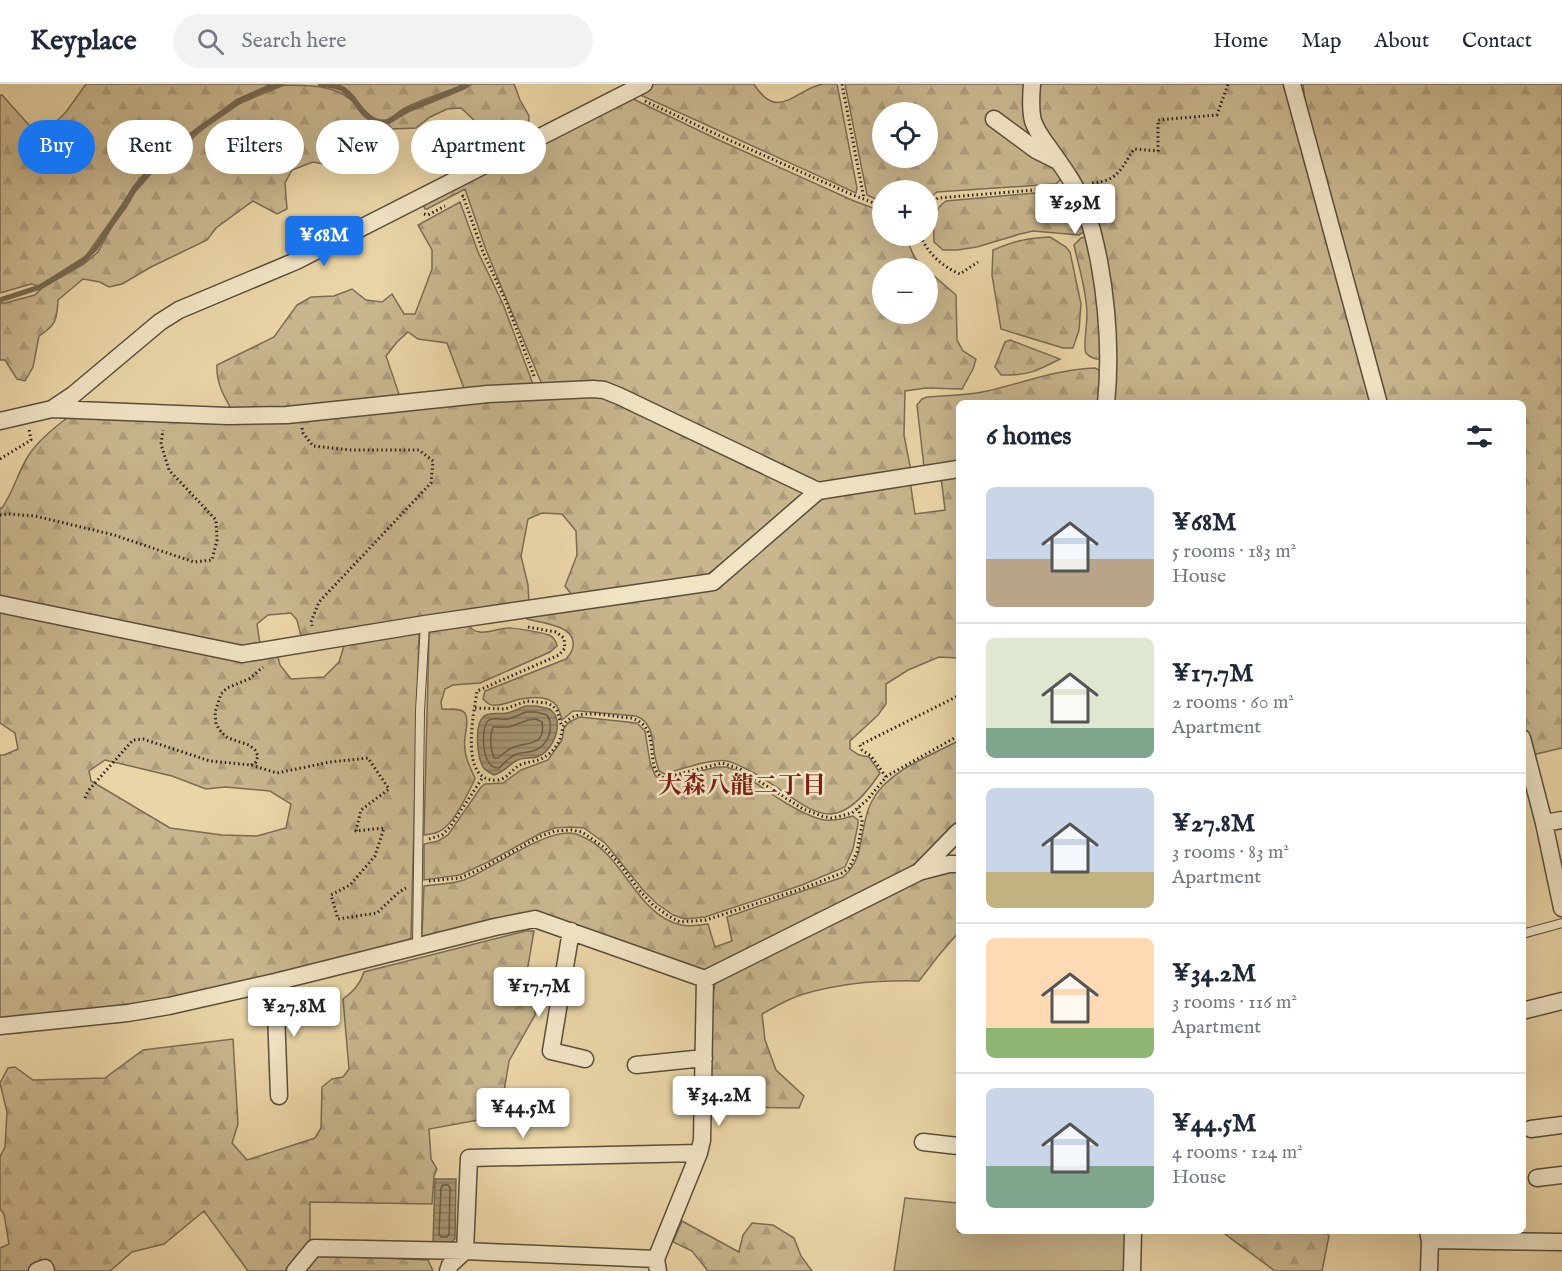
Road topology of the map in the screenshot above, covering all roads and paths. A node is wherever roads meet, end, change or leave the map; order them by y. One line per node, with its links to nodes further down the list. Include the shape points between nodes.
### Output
1 (644, 84): 6 (street)
2 (842, 84): 11 (path)
3 (1032, 84): 8 (street, via 1031,108 1037,131)
4 (1228, 84): 9 (path, via 1217,115 1158,120 1158,151 1134,149 1116,176 1106,182)
5 (1292, 84): 20 (street)
6 (628, 92): 11 (path); 12 (street)
7 (994, 119): 8 (street)
8 (1059, 162): 9 (street)
9 (1075, 185): 10 (path); 19 (street, via 1095,240 1104,290 1109,331)
10 (938, 198)
11 (864, 199): 14 (path)
12 (415, 201): 15 (path, via 428,215); 21 (street, via 296,261 179,310)
13 (454, 201): 18 (path, via 463,196)
14 (872, 202)
15 (445, 206)
16 (927, 246): 17 (path, via 951,270 960,273)
17 (978, 262)
18 (540, 391): 23 (street); 28 (street, via 604,390)
19 (1106, 400)
20 (1378, 400)
21 (52, 409): 22 (street); 24 (street)
22 (165, 413): 23 (street); 29 (path, via 161,444 170,470 216,520 212,560 194,562 114,535 35,516)
23 (300, 414): 33 (path, via 303,433 313,446 419,450 433,461 431,483 319,602 311,622)
24 (27, 415): 25 (street); 26 (path, via 31,440)
25 (0, 421)
26 (0, 459)
27 (956, 469): 28 (street)
28 (818, 491): 31 (street, via 713,582)
29 (0, 515)
30 (0, 604): 34 (street, via 242,654)
31 (425, 624): 33 (street); 48 (lane)
32 (526, 626): 36 (path, via 556,632 564,638 565,648 559,655 477,691)
33 (315, 642): 34 (street)
34 (264, 651): 40 (path, via 262,669 227,688 215,712 221,732 255,750 258,756)
35 (956, 697): 42 (path, via 860,745)
36 (474, 708): 37 (path, via 505,709 527,701 548,703 557,711); 41 (path, via 471,751)
37 (561, 727): 41 (path, via 560,738 546,757 520,765 498,780); 44 (path, via 580,713 638,720 650,733 653,762 661,777 722,763 740,769 803,809 822,816 841,816)
38 (956, 737): 42 (path)
39 (1526, 753): 46 (street)
40 (251, 765): 43 (path, via 210,761 143,739 133,740); 51 (path, via 277,773 368,758 388,789 361,810 356,831 384,828 375,856 350,885 331,895 338,919 377,913 399,892)
41 (483, 777): 48 (path, via 442,835)
42 (886, 777): 44 (path)
43 (85, 798)
44 (858, 808): 51 (path, via 862,824 857,852 849,868 804,888 706,920 680,922 670,917 653,905 605,848 582,832 572,830 541,836 460,878)
45 (1562, 820): 46 (street)
46 (1544, 823): 52 (street)
47 (956, 834): 50 (street)
48 (418, 840): 51 (lane)
49 (956, 864): 50 (street)
50 (920, 872): 57 (street)
51 (418, 883): 56 (lane)
52 (1562, 908)
53 (1562, 923): 55 (lane)
54 (571, 931): 56 (street, via 535,919); 57 (street); 63 (street, via 551,1051)
55 (1526, 933)
56 (417, 948): 58 (street)
57 (705, 979): 62 (street)
58 (275, 982): 61 (street, via 128,1013); 65 (street)
59 (1562, 1001): 60 (street)
60 (1526, 1010)
61 (0, 1026)
62 (704, 1058): 64 (street); 70 (street)
63 (585, 1059)
64 (636, 1065)
65 (279, 1096)
66 (1562, 1125): 67 (street)
67 (1531, 1129)
68 (923, 1142): 69 (street)
69 (956, 1146)
70 (699, 1153): 76 (street, via 469,1158); 77 (street)
71 (1562, 1175): 72 (street)
72 (1537, 1178)
73 (1133, 1234): 82 (street)
74 (1429, 1236): 75 (street); 83 (street)
75 (1562, 1242)
76 (465, 1251): 77 (street); 80 (street, via 314,1248); 81 (street)
77 (657, 1265)
78 (37, 1271): 79 (street)
79 (46, 1271)
80 (295, 1271)
81 (448, 1271)
82 (1132, 1271)
83 (1429, 1271)

